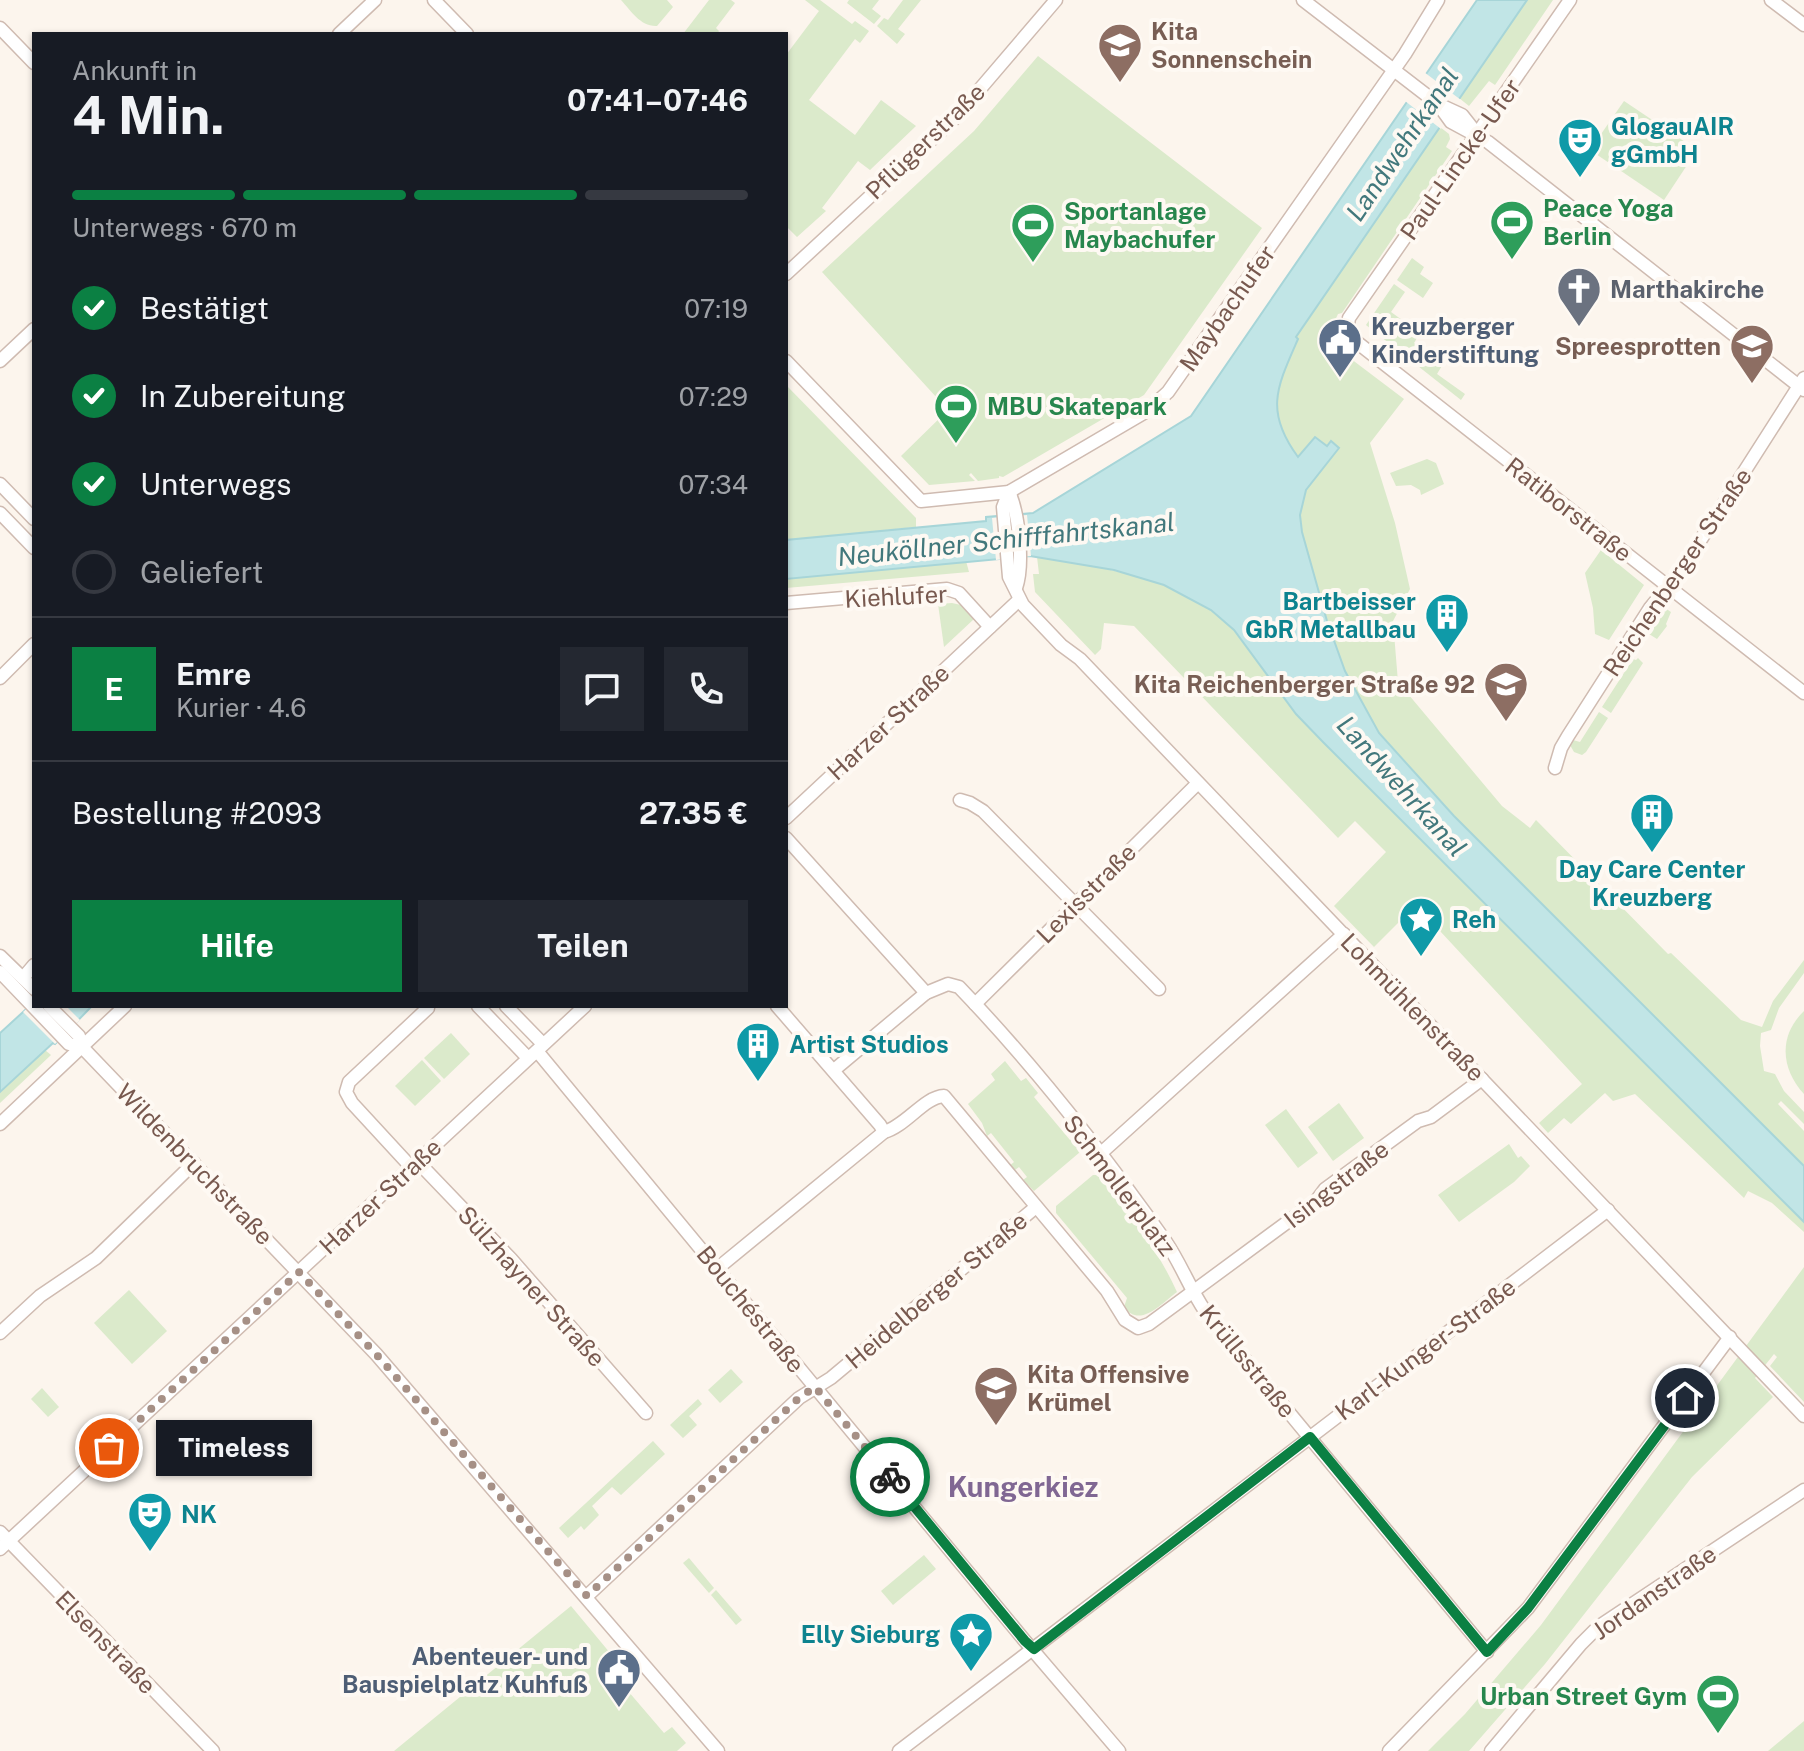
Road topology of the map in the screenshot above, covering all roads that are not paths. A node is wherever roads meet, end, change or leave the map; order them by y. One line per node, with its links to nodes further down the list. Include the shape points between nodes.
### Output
1 (375, 0): 10 (street)
2 (434, 0): 11 (street)
3 (1056, 0): 15 (street, Pflügerstraße, via 956,117)
4 (1303, 0): 13 (street)
5 (1438, 0): 13 (street, Maybachufer)
6 (1570, 0): 14 (street, Paul-Lincke-Ufer)
7 (1771, 0): 8 (street)
8 (1804, 25)
9 (0, 28): 12 (street)
10 (341, 32)
11 (465, 32)
12 (32, 61)
13 (1394, 70): 14 (street, via 1451,114 1466,119); 22 (street, Maybachufer, via 1168,392 1147,411)
14 (1477, 134): 16 (street, Paul-Lincke-Ufer); 20 (street)
15 (788, 272)
16 (1349, 318): 26 (street, Ratiborstraße, via 1347,331 1354,340)
17 (32, 331): 18 (street)
18 (0, 361)
19 (788, 363): 22 (street, Maybachufer, via 918,499)
20 (1802, 385): 26 (street, Reichenberger Straße)
21 (0, 484): 24 (street)
22 (1009, 492): 27 (street, via 1003,507 1010,517 1009,577)
23 (0, 513): 25 (street)
24 (32, 517)
25 (32, 546)
26 (1667, 586): 32 (street, Ratiborstraße); 33 (street, Reichenberger Straße, via 1568,736)
27 (1018, 594): 29 (street, Harzer Straße); 34 (street, Lohmühlenstraße)
28 (788, 603): 29 (street, Kiehlufer, via 953,590)
29 (990, 627): 36 (street, Harzer Straße)
30 (32, 646): 31 (street)
31 (0, 678)
32 (1804, 693)
33 (1555, 768)
34 (1198, 783): 38 (street, Lexisstraße); 39 (street, Lohmühlenstraße)
35 (960, 800): 38 (street, via 983,811)
36 (788, 816)
37 (788, 840): 46 (street)
38 (1075, 903): 45 (street); 47 (street, Lexisstraße)
39 (1344, 934): 61 (street, Lohmühlenstraße); 64 (street)
40 (0, 956): 43 (street)
41 (32, 967): 43 (street)
42 (0, 972): 48 (street, Wildenbruchstraße)
43 (23, 978): 44 (street)
44 (32, 987)
45 (1159, 989)
46 (926, 993): 47 (street, Schmollerplatz, via 954,984); 60 (street)
47 (975, 1004): 64 (street, Schmollerplatz)
48 (32, 1005)
49 (36, 1008): 57 (street, Wildenbruchstraße)
50 (50, 1008): 57 (street, Wildenbruchstraße)
51 (123, 1008): 58 (street)
52 (428, 1008): 66 (street, Sülzhayner Straße, via 346,1092)
53 (481, 1008): 59 (street, Bouchéstraße)
54 (507, 1008): 59 (street, Bouchéstraße)
55 (583, 1008): 59 (street, Harzer Straße)
56 (779, 1008): 60 (street)
57 (67, 1033): 58 (street, Wildenbruchstraße, via 69,1044)
58 (82, 1047): 62 (street); 65 (street, Wildenbruchstraße)
59 (536, 1051): 66 (street, Harzer Straße); 69 (street, Bouchéstraße)
60 (834, 1070): 63 (street)
61 (1482, 1079): 68 (street, Lohmühlenstraße); 71 (street, Isingstraße, via 1325,1189)
62 (0, 1124)
63 (884, 1132): 67 (street, via 944,1096); 69 (street)
64 (1100, 1154): 71 (street, Schmollerplatz, via 1169,1246)
65 (194, 1163): 70 (street, Wildenbruchstraße); 72 (street, via 96,1258 40,1296)
66 (414, 1164): 70 (street, Harzer Straße); 75 (street, Sülzhayner Straße, via 511,1259)
67 (1036, 1207): 71 (street, via 1132,1326 1149,1324); 74 (street, Heidelberger Straße)
68 (1608, 1210): 73 (street, Lohmühlenstraße); 77 (street, Karl-Kunger-Straße)
69 (718, 1268): 74 (street, Bouchéstraße)
70 (299, 1272): 79 (street, Harzer Straße); 80 (street, Wildenbruchstraße)
71 (1192, 1292): 77 (street, Krüllsstraße)
72 (0, 1333)
73 (1730, 1337): 76 (street, Lohmühlenstraße); 82 (street, via 1528,1608)
74 (815, 1387): 80 (street, Heidelberger Straße); 81 (street, Bouchéstraße)
75 (646, 1413)
76 (1804, 1416)
77 (1310, 1437): 81 (street, Karl-Kunger-Straße); 82 (street, Krüllsstraße)
78 (1804, 1490): 88 (street, Jordanstraße, via 1598,1627)
79 (3, 1540): 83 (street, Elsenstraße)
80 (587, 1596): 84 (street, Wildenbruchstraße)
81 (1034, 1649): 85 (street, Karl-Kunger-Straße); 86 (street, Bouchéstraße)
82 (1487, 1652): 87 (street)
83 (213, 1751)
84 (718, 1751)
85 (899, 1751)
86 (1119, 1751)
87 (1389, 1751)
88 (1491, 1751)

